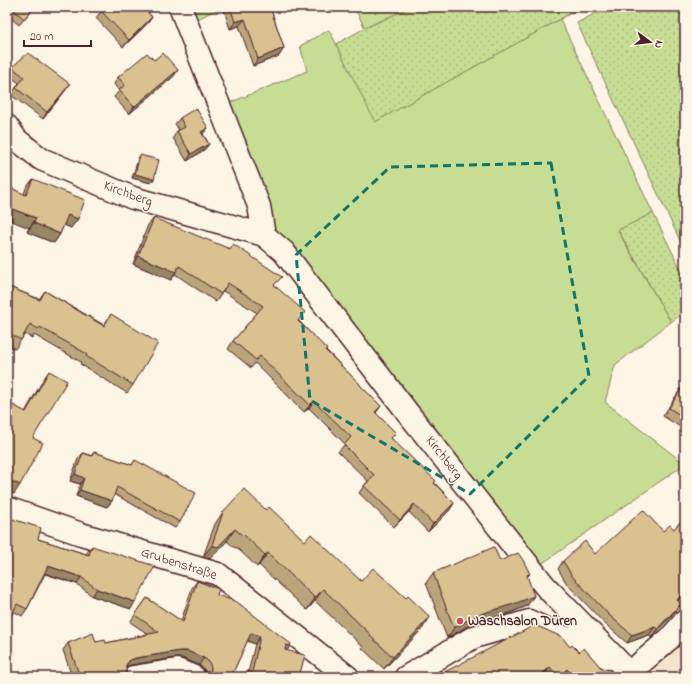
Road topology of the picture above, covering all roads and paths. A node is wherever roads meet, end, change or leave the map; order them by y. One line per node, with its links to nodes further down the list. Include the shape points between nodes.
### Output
1 (180, 7): 3 (street, via 259,206)
2 (7, 126): 3 (street, Kirchberg, via 16,139 41,159 62,168 133,198)
3 (264, 235): 6 (street, Kirchberg, via 284,252 545,586)
4 (7, 508): 9 (street, Grubenstraße, via 81,534 218,574)
5 (685, 621): 6 (street, via 669,639)
6 (626, 671): 10 (street, via 529,622 474,637)
7 (132, 677): 8 (street, via 177,670)
8 (194, 677)
9 (348, 677)
10 (406, 677)

